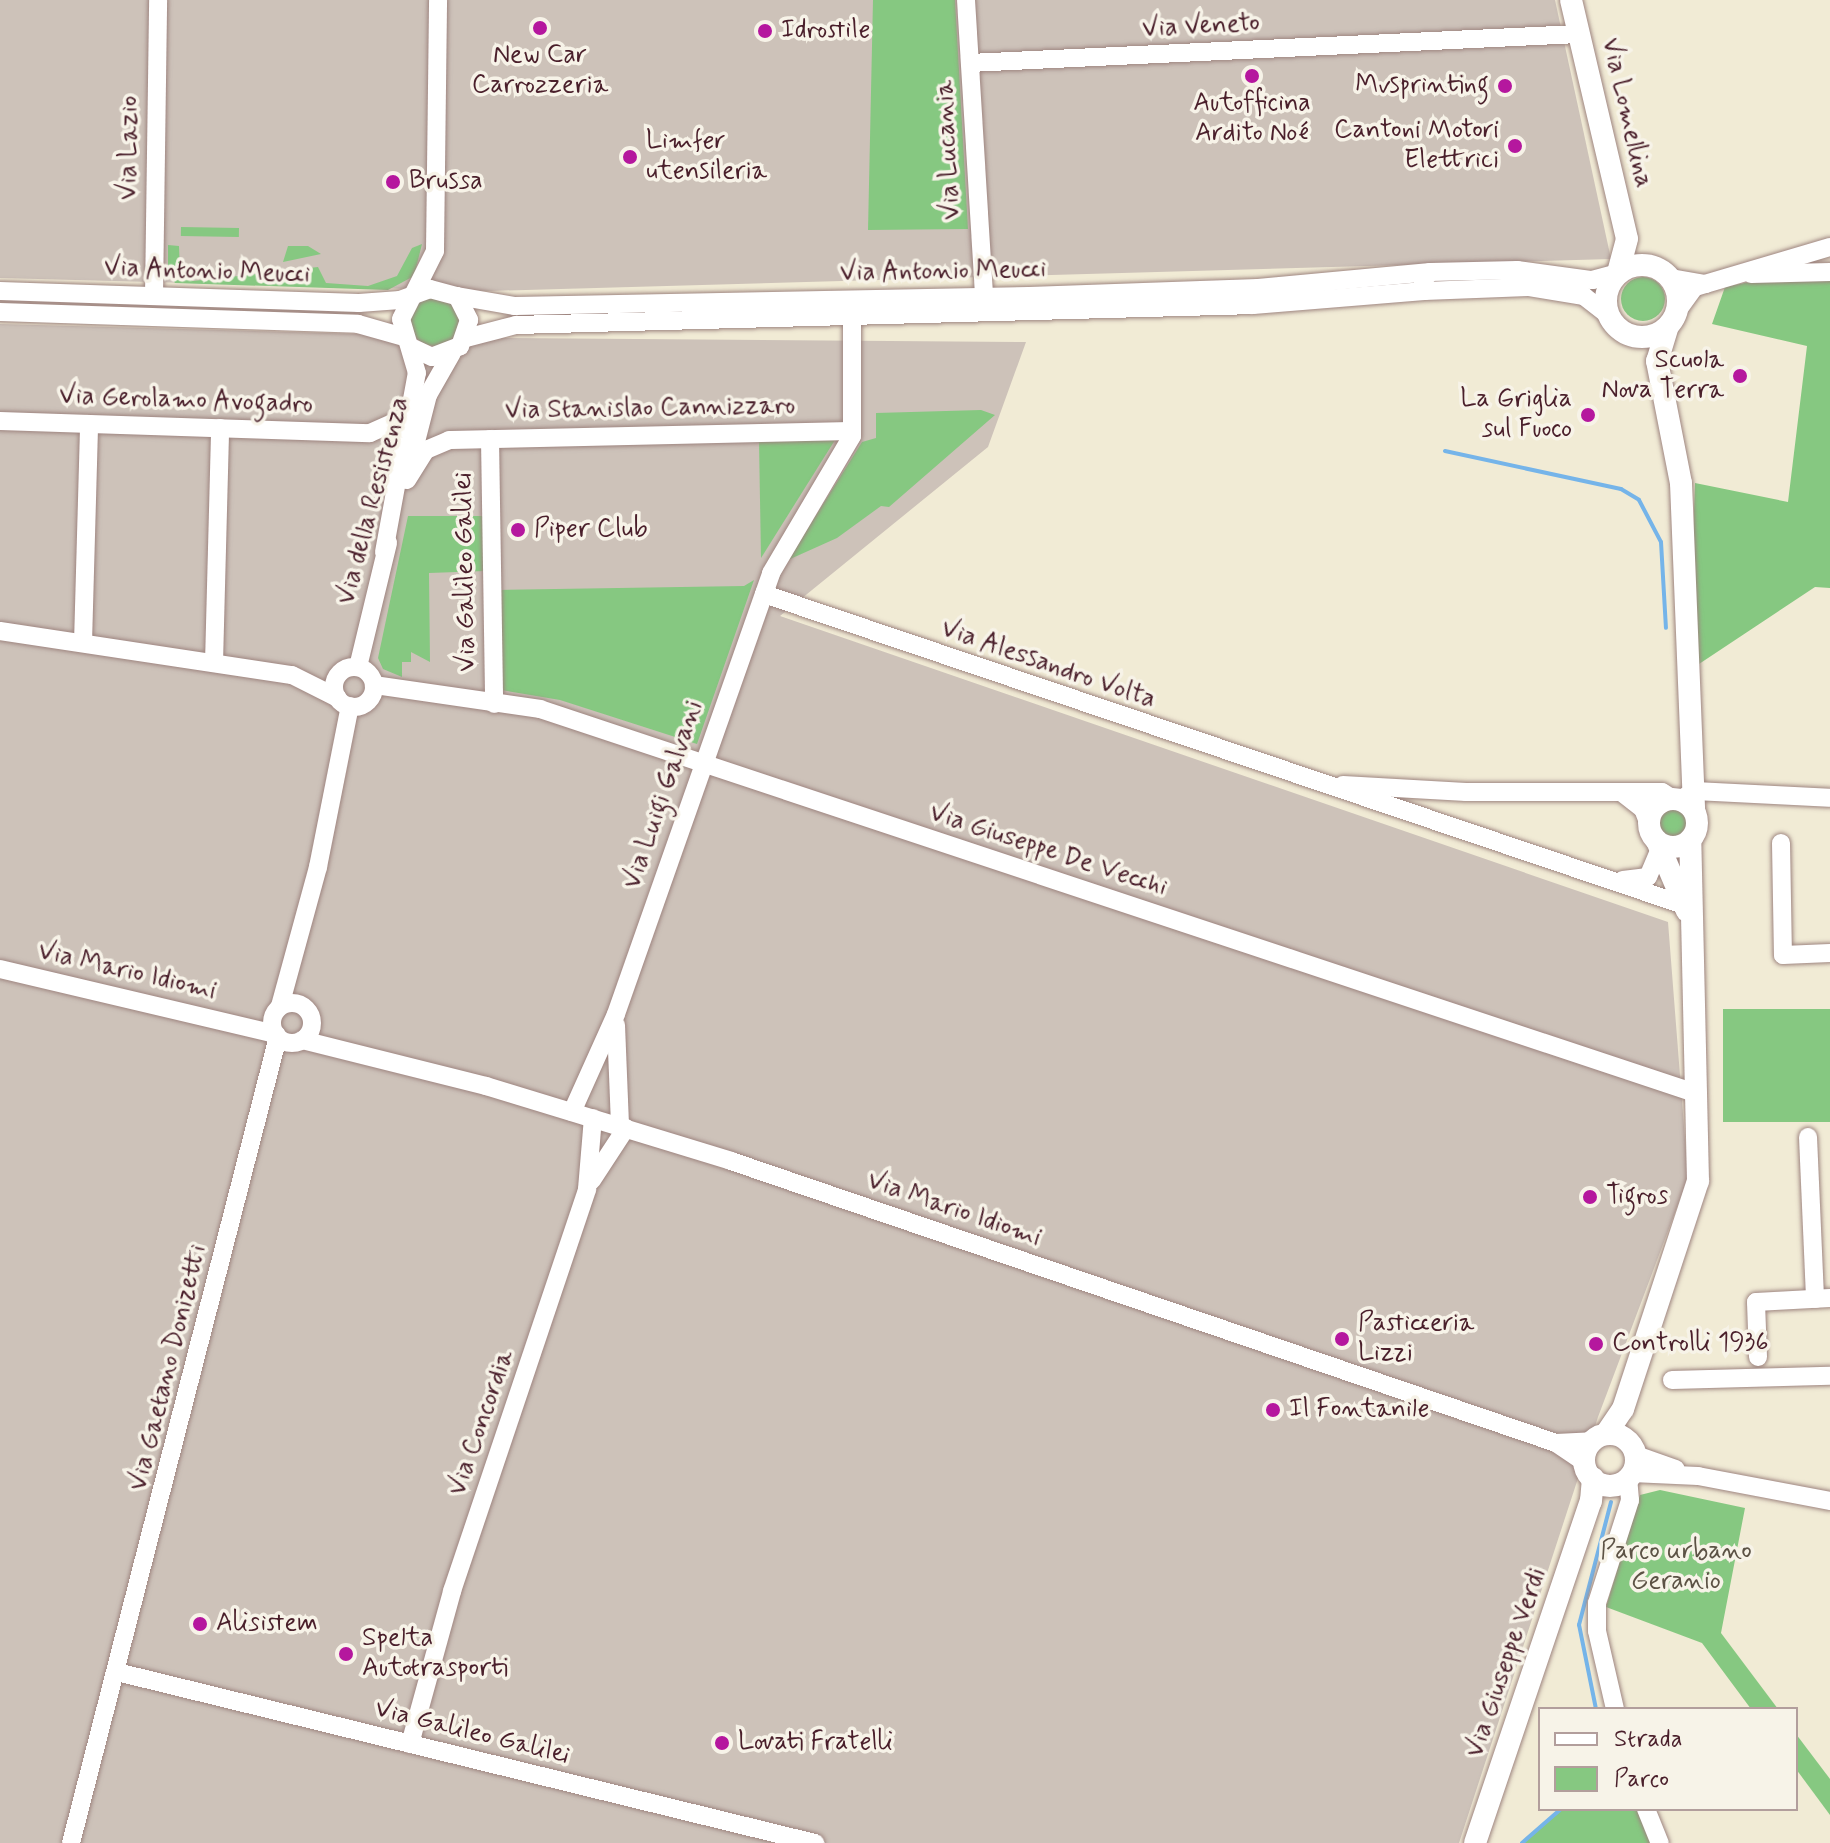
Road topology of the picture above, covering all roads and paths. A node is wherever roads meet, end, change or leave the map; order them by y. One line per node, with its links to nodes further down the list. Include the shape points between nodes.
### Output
1 (158, 0): 18 (street, Via Lazio)
2 (438, 0): 9 (street)
3 (966, 0): 6 (street, Via Lucania)
4 (1571, 0): 5 (main road, Via Lomellina)
5 (1579, 34): 6 (street, Via Veneto); 7 (main road, Via Lomellina)
6 (970, 63): 21 (street, Via Lucania)
7 (1627, 239): 11 (main road); 13 (main road, Via Lomellina)
8 (1830, 247): 14 (street)
9 (435, 251): 19 (street); 20 (street)
10 (1430, 272): 13 (street, Via Antonio Meucci, via 1517,270 1592,280); 17 (street); 21 (street, Via Antonio Meucci, via 1258,288)
11 (1662, 272): 13 (main road, via 1637,265); 15 (street); 25 (main road)
12 (1830, 272): 14 (street)
13 (1618, 273): 23 (main road, via 1606,295)
14 (1729, 275): 15 (street)
15 (1705, 284): 25 (street, via 1688,293)
16 (0, 291): 18 (street, Via Antonio Meucci)
17 (1424, 291): 23 (street, Via Antonio Meucci, via 1528,287 1584,296); 24 (street, Via Antonio Meucci, via 1253,305)
18 (154, 296): 20 (street, Via Antonio Meucci, via 359,303)
19 (457, 296): 20 (street, via 436,288); 21 (street, Via Antonio Meucci, via 515,306); 27 (street, via 468,312)
20 (411, 297): 28 (street, via 401,319)
21 (984, 297)
22 (0, 312): 28 (street, Via Antonio Meucci, via 358,324)
23 (1608, 315): 26 (main road, via 1621,332)
24 (852, 318): 27 (street, Via Antonio Meucci, via 516,325); 35 (street)
25 (1672, 319): 26 (main road); 30 (main road)
26 (1633, 336): 30 (main road)
27 (466, 338): 29 (street)
28 (408, 342): 29 (street, via 432,357); 31 (street, via 417,373)
29 (452, 353): 31 (street, Via della Resistenza)
30 (1657, 361): 55 (main road, Via Giuseppe Verdi, via 1681,483)
31 (415, 416): 36 (street, Via Gerolamo Avogadro); 38 (street); 39 (street); 40 (street, Via della Resistenza)
32 (0, 421): 33 (street, Via Gerolamo Avogadro)
33 (89, 424): 34 (street, Via Gerolamo Avogadro); 44 (street)
34 (220, 428): 36 (street, Via Gerolamo Avogadro); 45 (street)
35 (852, 431): 37 (street, Via Stanislao Cannizzaro); 42 (street, Via Luigi Galvani)
36 (370, 433): 39 (street, via 393,449)
37 (490, 439): 38 (street, Via Stanislao Cannizzaro); 50 (street, Via Galileo Galilei)
38 (449, 440): 40 (street, via 426,450)
39 (398, 461): 41 (street)
40 (407, 480): 41 (street, Via della Resistenza)
41 (384, 552): 46 (street, Via della Resistenza)
42 (764, 594): 51 (street, Via Luigi Galvani); 52 (street, Via Alessandro Volta)
43 (0, 631): 44 (street)
44 (83, 643): 45 (street)
45 (214, 663): 47 (street)
46 (350, 669): 47 (street); 48 (street); 49 (street, Via della Resistenza, via 335,681)
47 (292, 675): 49 (street)
48 (374, 685): 49 (street, via 364,704); 50 (street, Via Giuseppe De Vecchi)
49 (344, 702): 64 (street)
50 (494, 704): 51 (street, Via Giuseppe De Vecchi, via 540,709)
51 (702, 764): 67 (street, Via Luigi Galvani); 70 (street, Via Giuseppe De Vecchi)
52 (1316, 783): 53 (street, Via Alessandro Volta, via 1466,792); 59 (street, Via Alessandro Volta)
53 (1621, 792): 55 (street, Via Alessandro Volta, via 1662,792); 56 (street, via 1643,809)
54 (1830, 798): 55 (street, Via Alessandro Volta, via 1719,796)
55 (1685, 803): 56 (main road, via 1657,805); 57 (main road, Via Giuseppe Verdi)
56 (1656, 838): 57 (main road, via 1670,847); 59 (street, Via Alessandro Volta, via 1648,877); 60 (main road)
57 (1690, 840): 61 (main road, Via Giuseppe Verdi)
58 (1781, 843): 62 (street, via 1783,955)
59 (1614, 879): 60 (street, Via Alessandro Volta)
60 (1684, 905): 61 (main road)
61 (1694, 931): 70 (main road, Via Giuseppe Verdi)
62 (1830, 953)
63 (0, 969): 68 (street, Via Mario Idiomi)
64 (293, 973): 65 (street); 66 (street)
65 (303, 1006): 66 (street); 69 (street)
66 (277, 1010): 68 (street, Via Mario Idiomi); 69 (street)
67 (616, 1014): 71 (street, Via Luigi Galvani); 73 (street, Via Luigi Galvani)
68 (243, 1025): 69 (street, Via Mario Idiomi)
69 (292, 1036): 71 (street, Via Mario Idiomi); 82 (street, Via Gaetano Donizetti, via 270,1077)
70 (1698, 1094): 80 (main road, Via Giuseppe Verdi, via 1696,1193 1623,1409)
71 (572, 1112): 72 (street, Via Mario Idiomi)
72 (593, 1118): 73 (street, Via Mario Idiomi); 75 (street, Via Concordia)
73 (623, 1127): 75 (street); 80 (street, Via Mario Idiomi, via 1556,1443)
74 (1808, 1137): 76 (street)
75 (587, 1189): 84 (street, Via Concordia, via 452,1591)
76 (1822, 1298): 77 (street, via 1756,1302)
77 (1758, 1357)
78 (1830, 1376): 79 (street)
79 (1672, 1380)
80 (1610, 1466): 81 (street); 83 (street, via 1625,1509 1597,1603 1597,1631); 88 (main road, Via Giuseppe Verdi)
81 (1830, 1501)
82 (117, 1672): 84 (street, Via Galileo Galilei); 86 (street, Via Gaetano Donizetti)
83 (1615, 1707)
84 (410, 1744): 87 (street, Via Galileo Galilei)
85 (1647, 1811): 89 (street)
86 (71, 1843)
87 (815, 1843)
88 (1475, 1843)
89 (1660, 1843)

